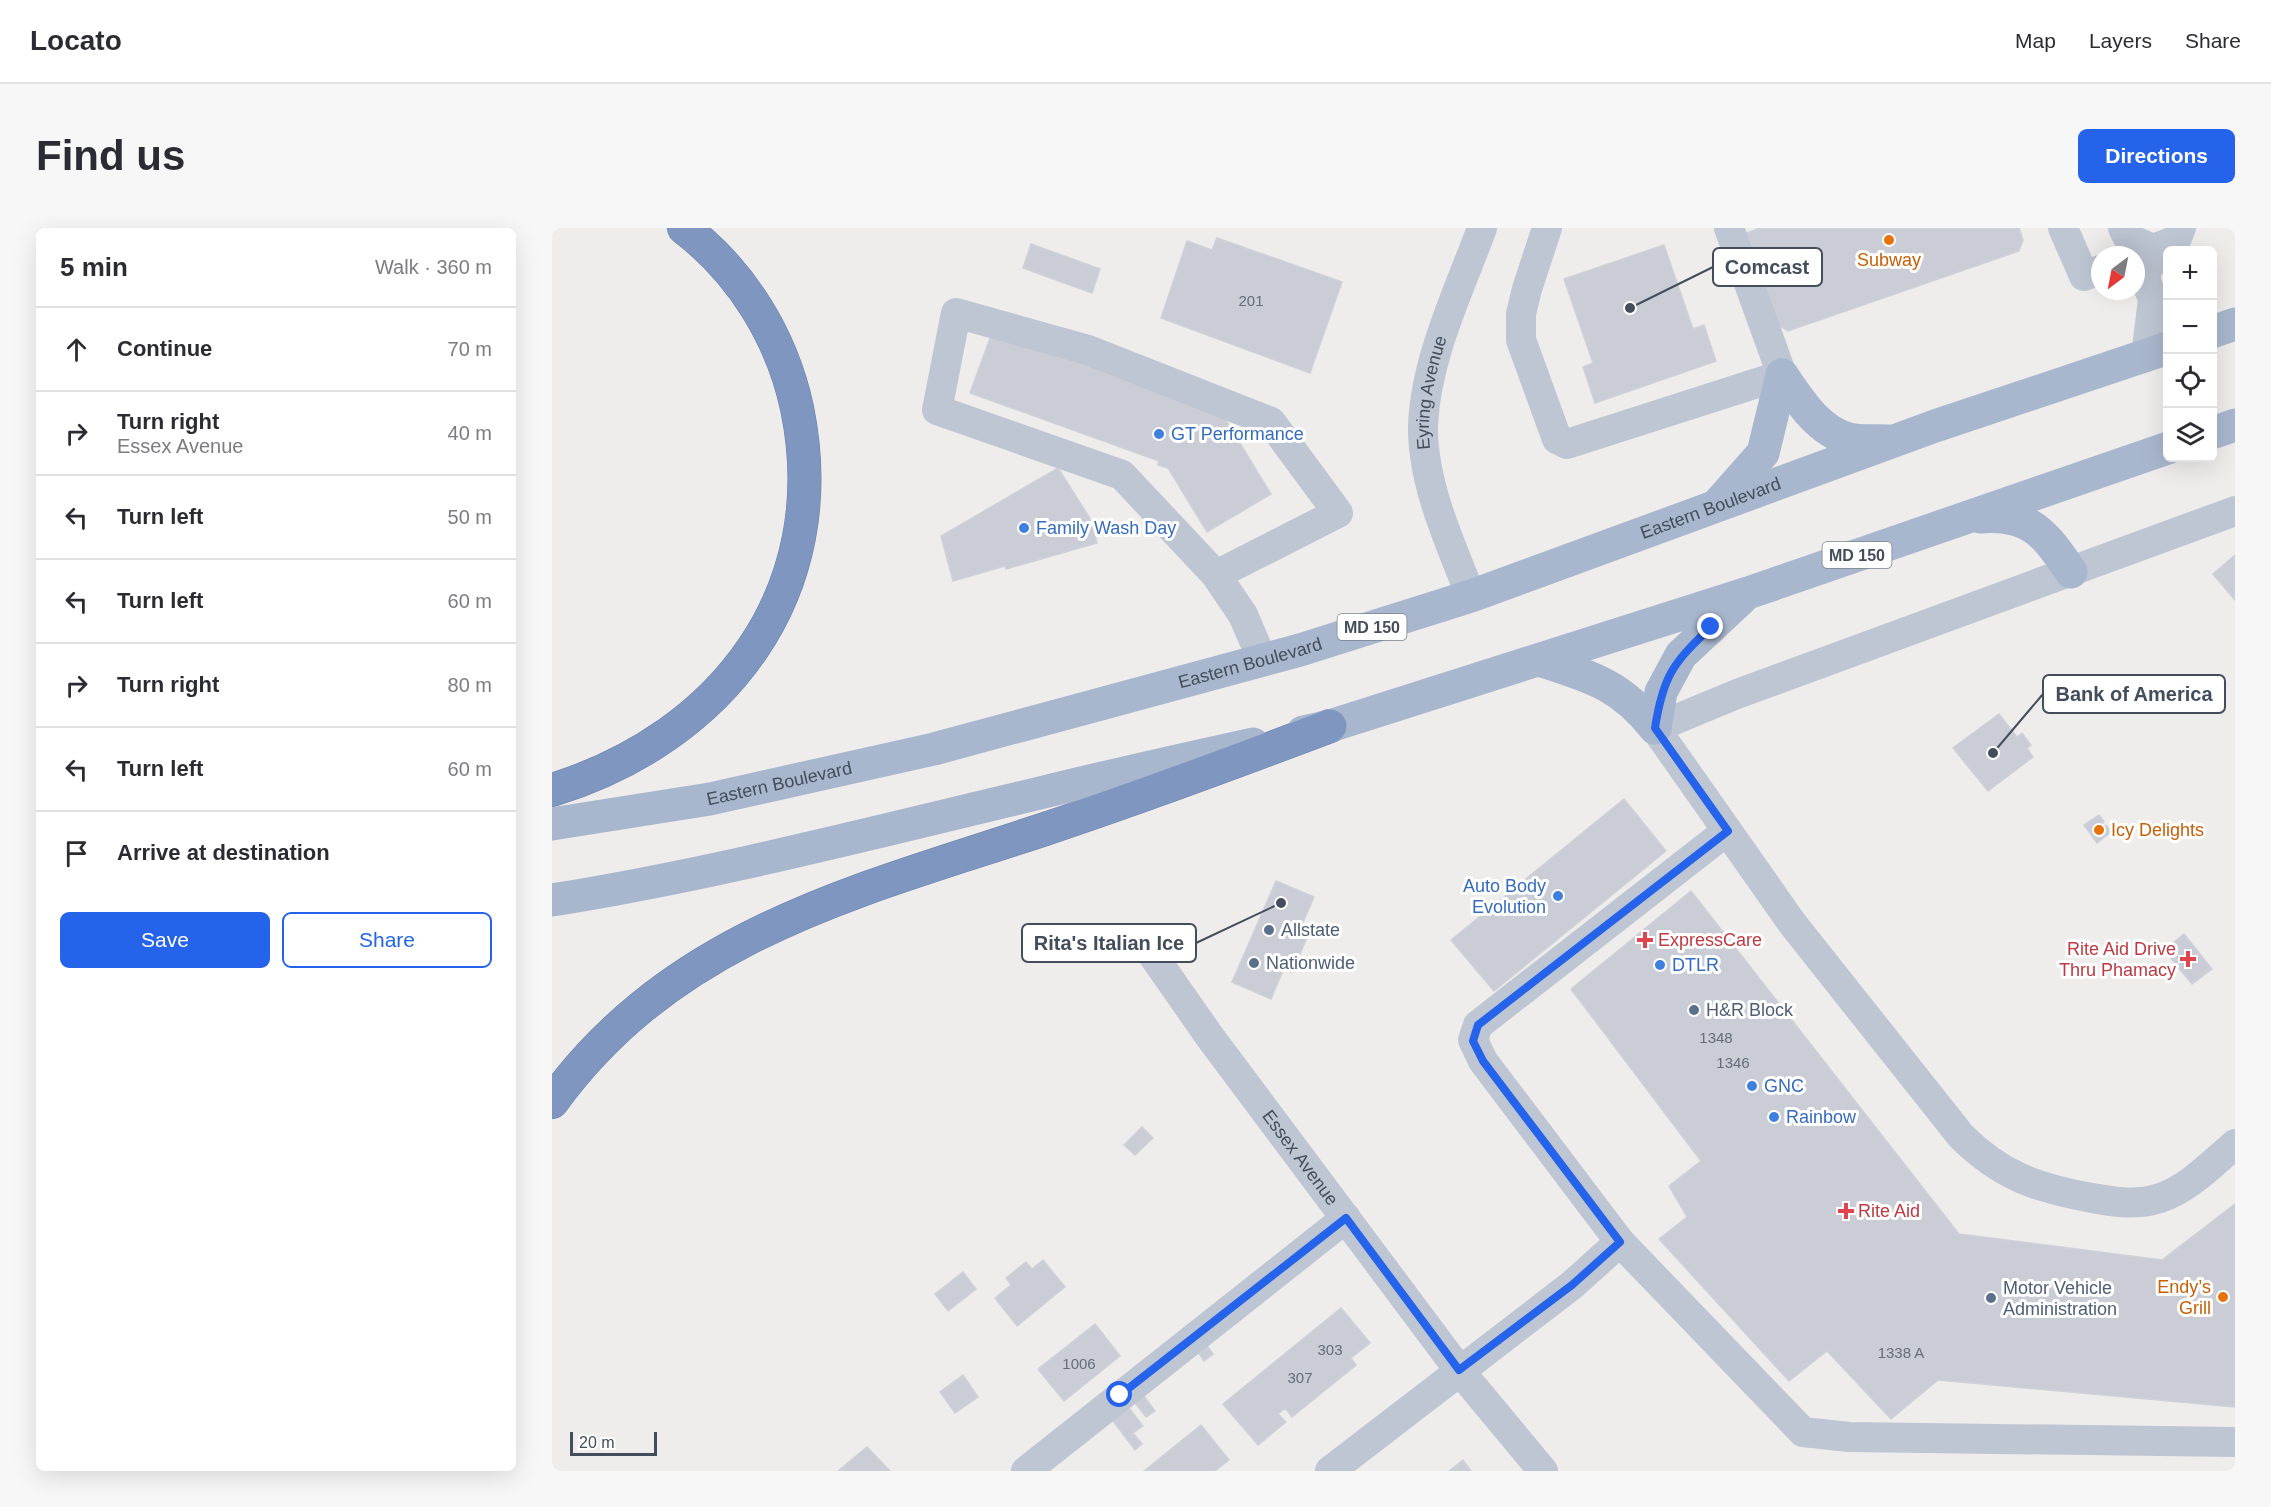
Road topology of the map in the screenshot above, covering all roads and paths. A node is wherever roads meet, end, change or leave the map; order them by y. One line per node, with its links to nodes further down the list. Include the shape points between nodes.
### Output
1 (684, 228): 27 (highway, via 725,266 773,334 793,387 802,434 806,480 803,525 793,567 760,640 723,689 688,720 636,755)
2 (1482, 228): 22 (street, Eyring Avenue, via 1433,364 1423,427 1431,482)
3 (1547, 228): 11 (street, via 1521,314 1521,340 1557,439 1567,444)
4 (1730, 228): 11 (street)
5 (2062, 228): 9 (street, via 2084,276)
6 (2123, 228): 8 (street, via 2128,238)
7 (2181, 228): 8 (street, via 2176,240)
8 (2152, 255): 10 (street, via 2145,279 2153,298)
9 (2091, 273)
10 (2157, 352): 14 (main road, Eastern Boulevard / MD 150)
11 (1782, 375): 14 (main road, via 1827,430 1850,439); 16 (main road, via 1763,453)
12 (2235, 425): 13 (main road)
13 (2217, 431)
14 (1895, 441): 16 (main road, Eastern Boulevard / MD 150)
15 (2163, 450): 18 (main road, MD 150)
16 (1712, 510): 22 (main road, Eastern Boulevard / MD 150)
17 (2233, 515): 19 (street)
18 (1966, 518): 19 (main road, via 2004,515 2033,526 2056,549); 21 (main road, MD 150)
19 (2071, 572): 26 (street, via 1737,694)
20 (1216, 575): 20 (street, via 1122,475 937,410 956,313 1088,350 1271,422 1338,513); 23 (street, via 1243,615)
21 (1748, 593): 24 (main road, MD 150); 26 (main road, via 1681,655 1661,692)
22 (1471, 596): 23 (main road, Eastern Boulevard / MD 150)
23 (1262, 659): 28 (main road, Eastern Boulevard / MD 150, via 934,749 710,799)
24 (1539, 660): 25 (main road, MD 150); 26 (main road, via 1602,680 1636,704)
25 (1329, 726): 30 (main road, MD 150, via 820,847 647,885); 32 (highway, via 1163,790 839,897 762,929 707,959 651,998 605,1039)
26 (1655, 728): 29 (street)
27 (552, 790)
28 (552, 824)
29 (1728, 831): 33 (street, via 1792,923 1929,1097 1975,1150 2008,1173 2050,1191 2143,1203 2180,1188); 35 (street, via 1478,1025 1473,1041 1483,1061)
30 (552, 900)
31 (1152, 954): 34 (street, Essex Avenue)
32 (552, 1102)
33 (2235, 1144)
34 (1346, 1218): 36 (street, Essex Avenue); 38 (street)
35 (1620, 1242): 36 (street, via 1572,1285); 37 (street, via 1803,1432 1849,1437)
36 (1459, 1370): 39 (street); 40 (street, Essex Avenue)
37 (2235, 1442)
38 (1026, 1471)
39 (1330, 1471)
40 (1543, 1471)

